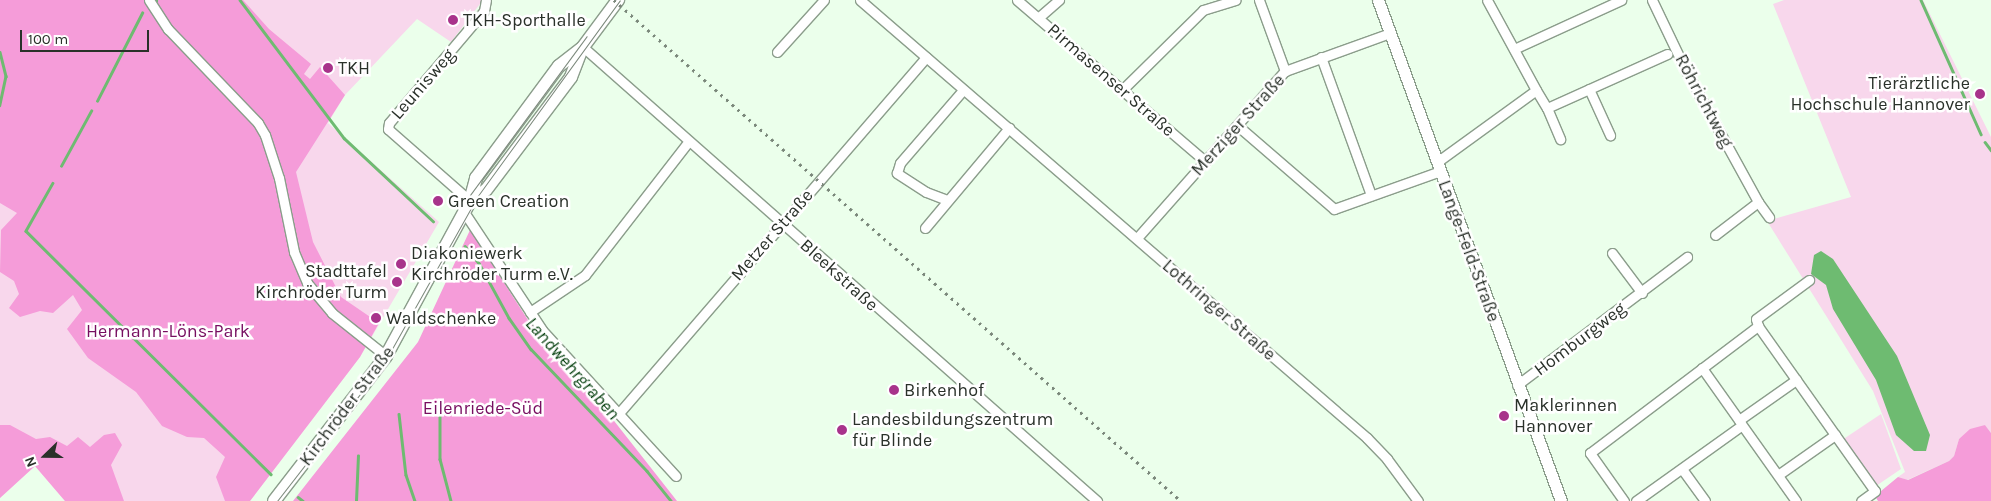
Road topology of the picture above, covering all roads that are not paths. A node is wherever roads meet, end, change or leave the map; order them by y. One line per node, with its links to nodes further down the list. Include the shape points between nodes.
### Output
1 (149, 0): 50 (street, via 168,29 265,134 279,178 294,252 307,283 332,313)
2 (486, 0): 38 (street, Leunisweg, via 484,11 388,123 388,129)
3 (618, 0): 16 (main road)
4 (824, 0): 18 (street)
5 (860, 0): 21 (street, Lothringer Straße)
6 (1017, 0): 14 (street, Pirmasenser Straße)
7 (1059, 0): 14 (street)
8 (1235, 0): 23 (street, via 1203,10)
9 (1259, 0): 22 (street)
10 (1378, 0): 15 (street, Lange-Feld-Straße)
11 (1487, 0): 17 (street)
12 (1622, 0): 17 (street)
13 (1652, 0): 37 (street, Röhrichtweg, via 1689,77)
14 (1038, 18): 23 (street, Pirmasenser Straße)
15 (1390, 33): 20 (street, Merziger Straße); 34 (street, Lange-Feld-Straße)
16 (583, 47): 32 (street, Bleekstraße); 38 (main road, via 571,77 486,190)
17 (1514, 49): 26 (street)
18 (777, 52)
19 (1667, 54): 24 (street)
20 (1321, 57): 22 (street, Merziger Straße); 35 (street)
21 (926, 58): 25 (street, Lothringer Straße); 40 (street, Metzer Straße)
22 (1285, 71): 28 (street, Merziger Straße)
23 (1124, 88): 33 (street, Pirmasenser Straße)
24 (1589, 89): 27 (street); 30 (street)
25 (963, 90): 29 (street, Lothringer Straße); 36 (street, via 900,163 897,173 926,192)
26 (1536, 90): 27 (street); 34 (street)
27 (1547, 108): 31 (street)
28 (1238, 126): 33 (street, Merziger Straße); 35 (street, via 1334,209)
29 (1009, 128): 36 (street); 43 (street, Lothringer Straße)
30 (1610, 135)
31 (1560, 139)
32 (688, 142): 40 (street, Bleekstraße); 48 (street, via 585,275)
33 (1205, 161): 43 (street, Merziger Straße)
34 (1438, 166): 35 (street); 53 (street, Lange-Feld-Straße)
35 (1371, 195)
36 (947, 200): 41 (street)
37 (1758, 202): 39 (street, Röhrichtweg); 42 (street)
38 (467, 207): 48 (street, Leunisweg); 50 (main road, Kirchröder Straße)
39 (1769, 217)
40 (782, 225): 54 (street, Metzer Straße); 61 (street, Bleekstraße)
41 (925, 228)
42 (1715, 235)
43 (1137, 238): 62 (street, Lothringer Straße, via 1367,438 1388,459)
44 (1612, 253): 47 (street, Homburgweg)
45 (1687, 257): 47 (street, Homburgweg)
46 (1809, 280): 49 (street, via 1756,319)
47 (1642, 293): 53 (street, Homburgweg)
48 (530, 312): 54 (street, Leunisweg, via 542,330)
49 (1758, 326): 51 (street); 52 (street)
50 (386, 356): 60 (main road, Kirchröder Straße)
51 (1702, 368): 55 (street); 64 (street, via 1590,453)
52 (1796, 380): 55 (street); 56 (street)
53 (1517, 385): 63 (street, Lange-Feld-Straße)
54 (619, 413): 58 (street, Leunisweg)
55 (1740, 423): 57 (street); 59 (street)
56 (1835, 435): 59 (street); 68 (street, via 1875,491)
57 (1682, 468): 65 (street); 66 (street)
58 (676, 476)
59 (1778, 476): 67 (street)
60 (274, 501)
61 (1097, 501)
62 (1418, 501)
63 (1561, 501)
64 (1624, 501)
65 (1636, 501)
66 (1705, 501)
67 (1796, 501)
68 (1860, 501)

